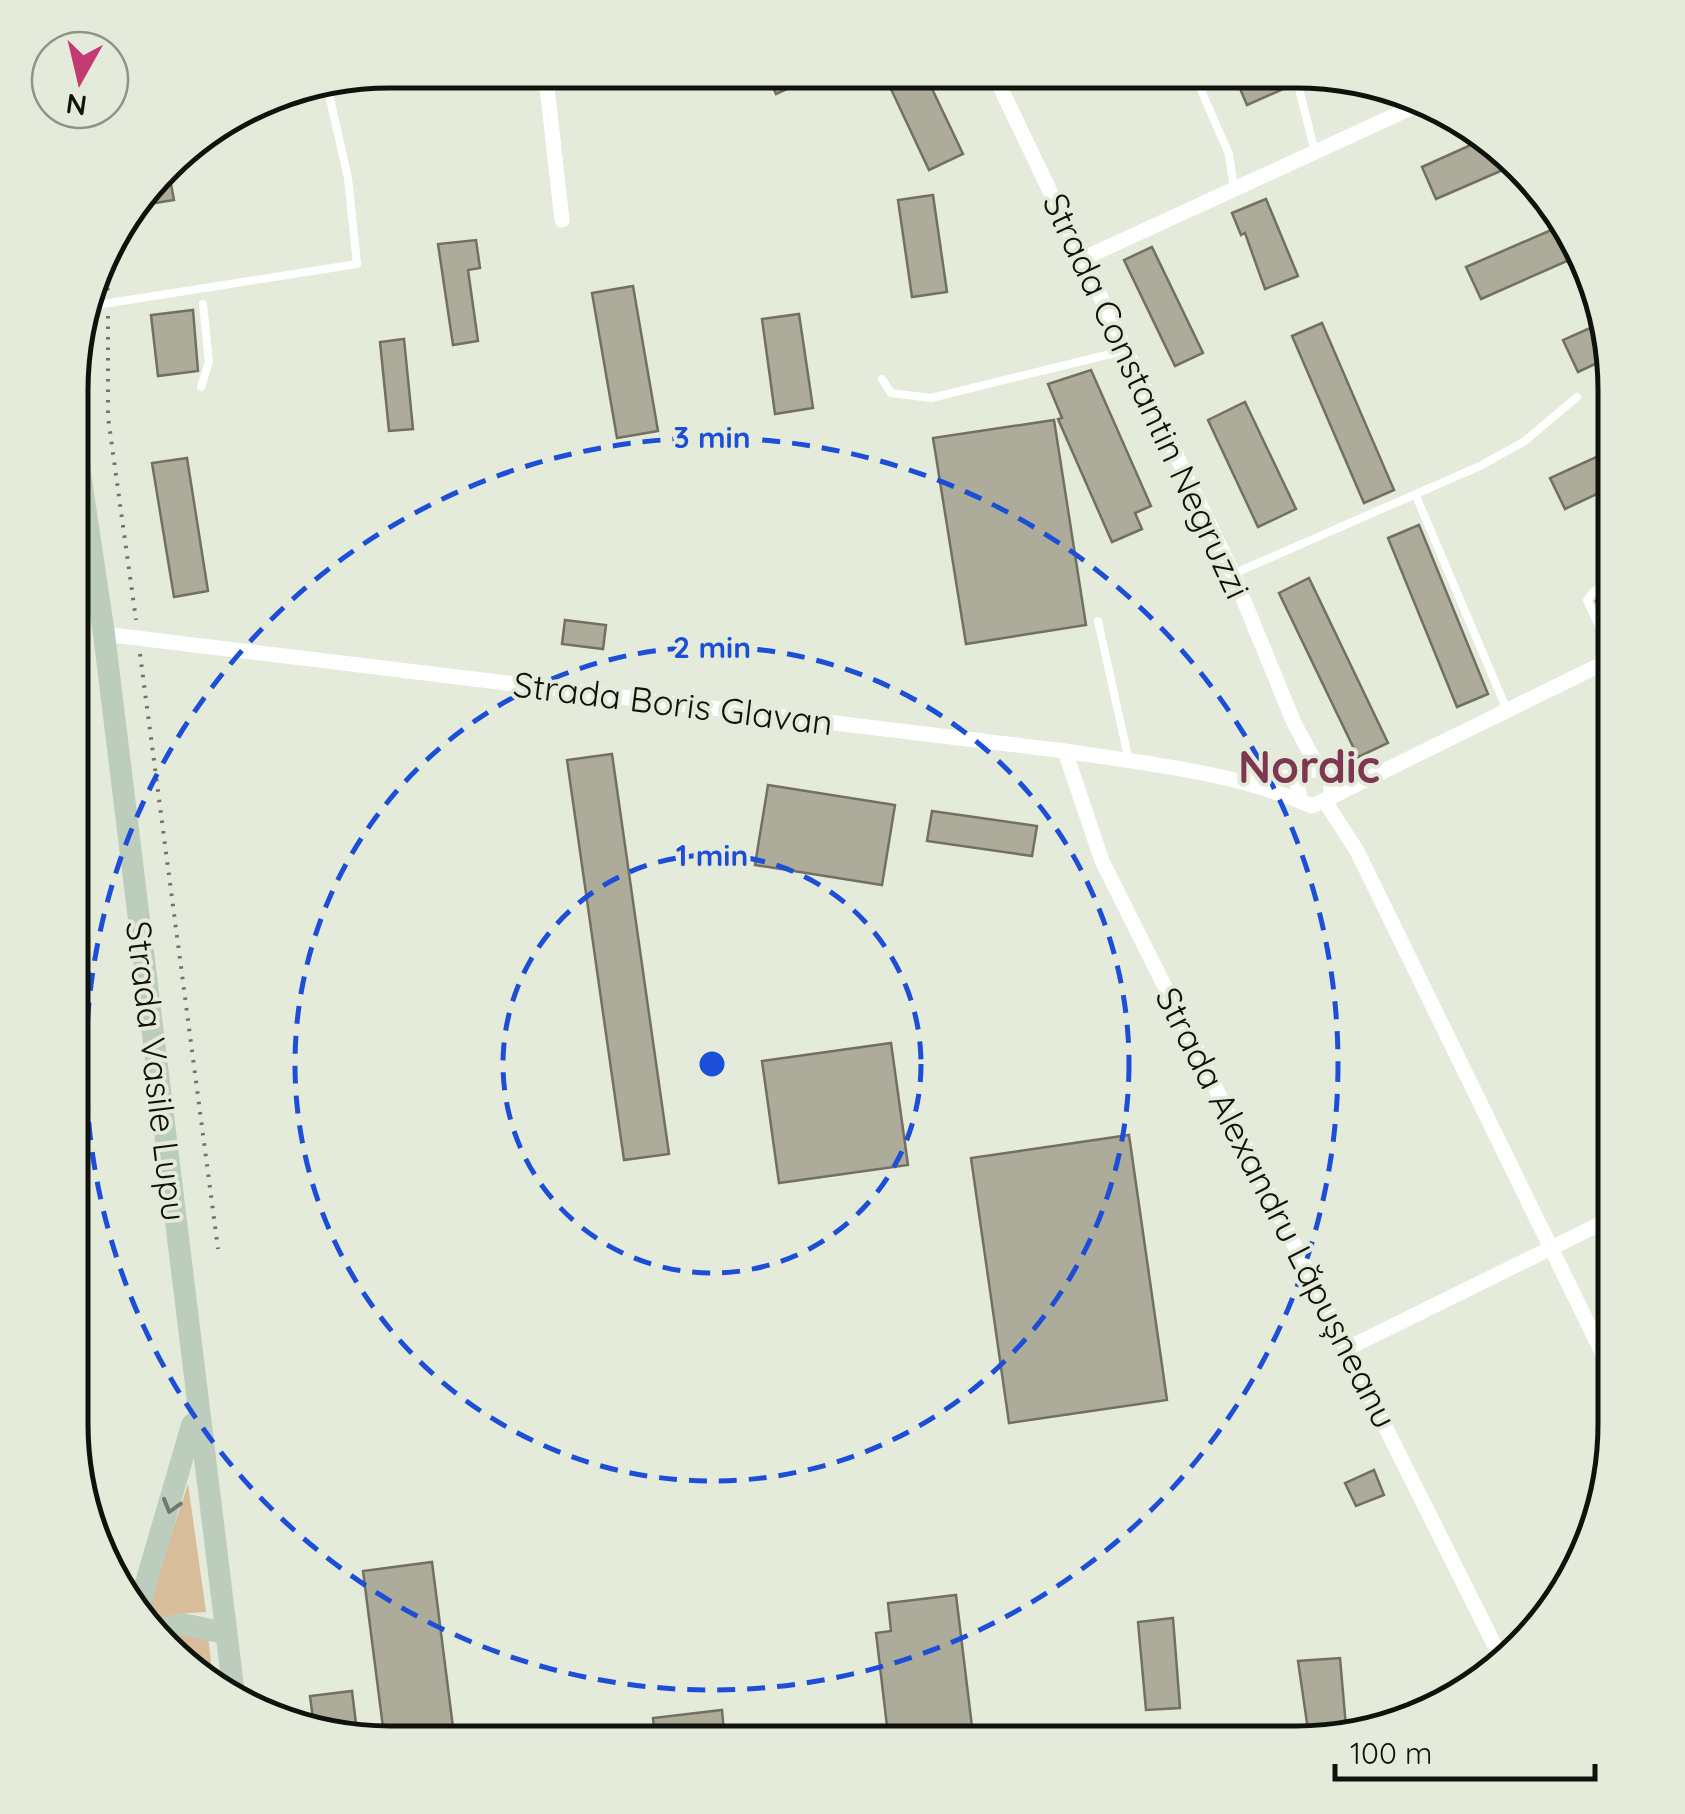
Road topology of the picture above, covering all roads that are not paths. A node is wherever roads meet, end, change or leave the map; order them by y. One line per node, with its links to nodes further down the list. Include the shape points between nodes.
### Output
1 (548, 88): 9 (street)
2 (1001, 88): 10 (street, Strada Constantin Negruzzi)
3 (1200, 88): 8 (lane, via 1230,154)
4 (1299, 88): 7 (lane)
5 (329, 94): 11 (lane, via 354,211 357,264)
6 (1408, 109): 7 (street)
7 (1315, 152): 8 (street)
8 (1234, 189): 10 (street)
9 (562, 220)
10 (1082, 259): 13 (street, Strada Constantin Negruzzi)
11 (100, 304)
12 (203, 304): 15 (lane, via 208,362)
13 (1123, 351): 14 (lane, via 930,398 891,393); 19 (street, Strada Constantin Negruzzi)
14 (882, 379)
15 (201, 387)
16 (1577, 396): 17 (lane, via 1524,441)
17 (1416, 496): 19 (lane); 25 (lane)
18 (88, 523): 23 (main road, Strada Vasile Lupu)
19 (1232, 574): 29 (street, Strada Constantin Negruzzi)
20 (1597, 589): 22 (lane, via 1587,600)
21 (1098, 621): 27 (lane)
22 (1597, 621)
23 (104, 634): 26 (street, Strada Boris Glavan); 37 (main road, Strada Vasile Lupu)
24 (1597, 666): 25 (street, Strada Boris Glavan)
25 (1506, 710): 28 (street, Strada Boris Glavan)
26 (1064, 750): 27 (street, Strada Boris Glavan); 36 (street, Strada Alexandru Lăpușneanu, via 1102,862)
27 (1129, 761): 30 (street, Strada Boris Glavan)
28 (1380, 772): 29 (street, Strada Boris Glavan); 32 (street, Strada Boris Glavan)
29 (1314, 774): 30 (street, Strada Boris Glavan); 31 (street); 32 (street)
30 (1240, 780): 31 (street, Strada Boris Glavan)
31 (1300, 798): 32 (street, Strada Boris Glavan, via 1312,806)
32 (1329, 800): 34 (street)
33 (1597, 1224): 34 (street)
34 (1552, 1246): 35 (street); 36 (street)
35 (1597, 1341)
36 (1346, 1349): 41 (street, Strada Alexandru Lăpușneanu)
37 (196, 1412): 38 (main road, one-way to 38); 40 (main road, Strada Vasile Lupu)
38 (142, 1597)
39 (166, 1628): 40 (main road, via 182,1624)
40 (225, 1633): 42 (main road, Strada Vasile Lupu)
41 (1497, 1650)
42 (231, 1681)

